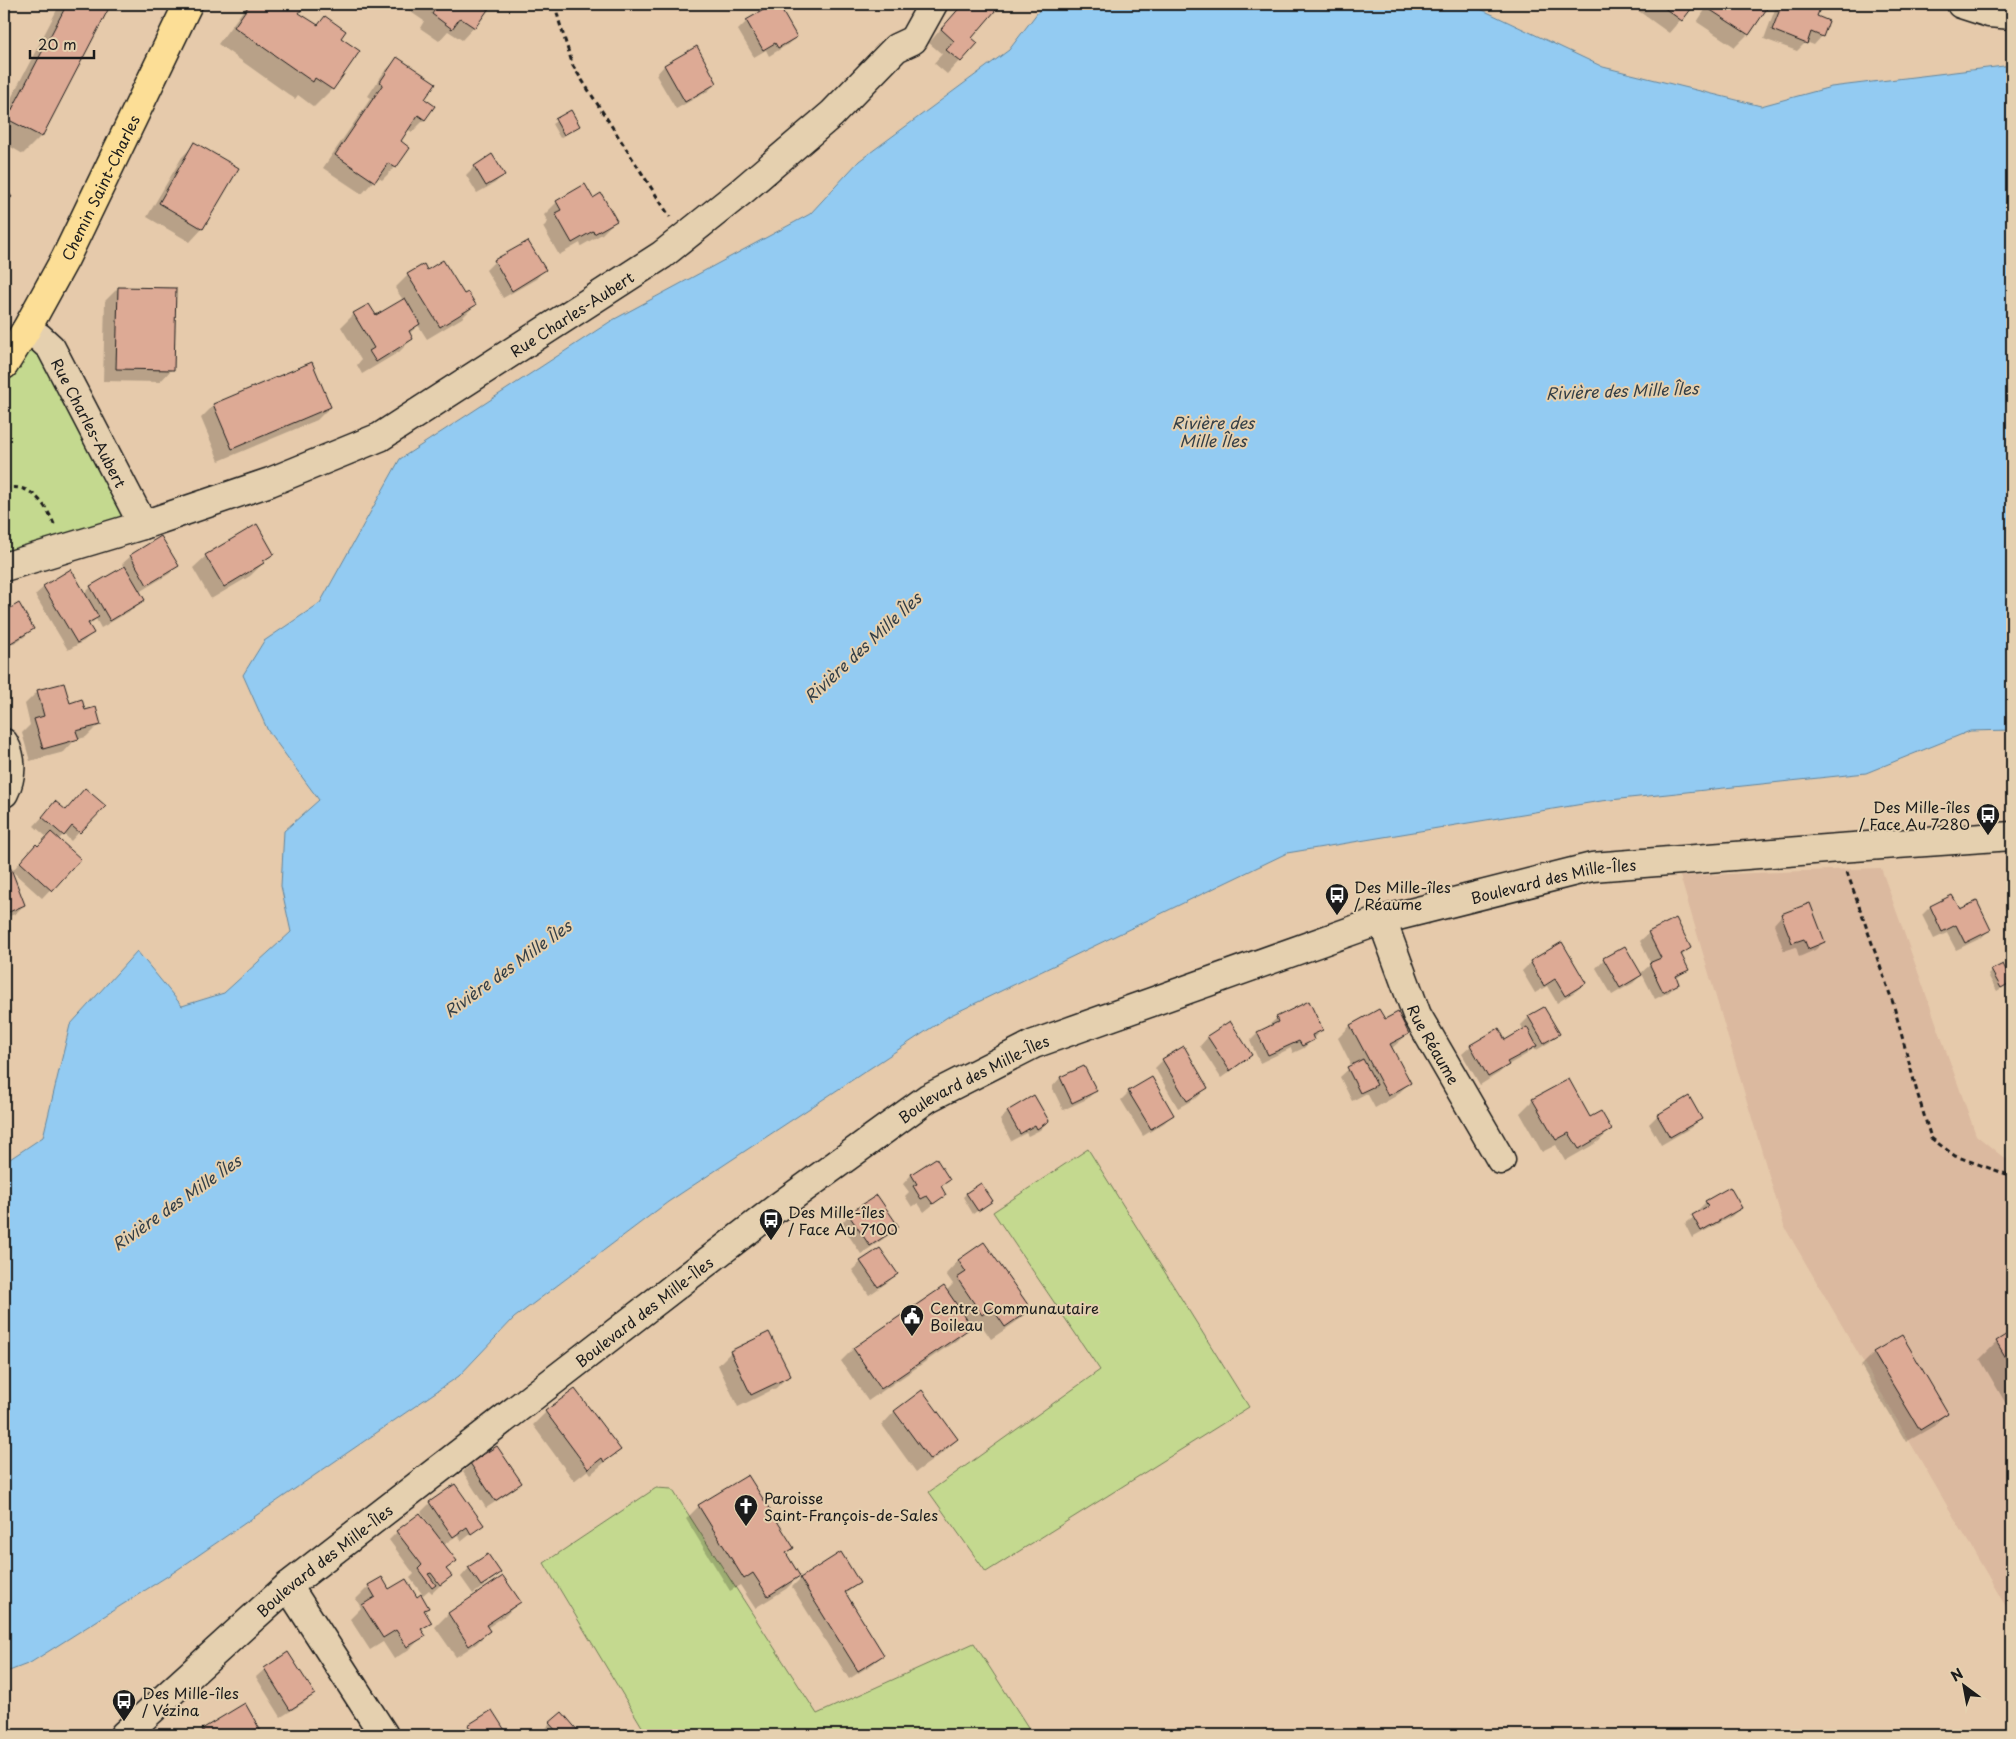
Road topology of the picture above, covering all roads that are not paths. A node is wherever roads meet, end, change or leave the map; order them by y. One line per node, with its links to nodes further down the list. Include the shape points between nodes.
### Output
1 (188, 4): 5 (main road, Chemin Saint-Charles, via 65,259)
2 (934, 4): 7 (street, Rue Charles-Aubert, via 913,40 896,48 832,114 742,192 641,270 380,437 270,482)
3 (1961, 4): 4 (street, via 1989,13)
4 (2012, 15)
5 (26, 330): 6 (main road, Chemin Saint-Charles); 7 (street, Rue Charles-Aubert, via 51,348)
6 (4, 365)
7 (143, 525): 8 (street, Rue Charles-Aubert)
8 (4, 567)
9 (4, 743): 10 (street, via 10,760 10,776)
10 (4, 793)
11 (2012, 836): 12 (street, Boulevard des Mille-Îles, via 1592,867)
12 (1382, 920): 13 (street, Rue Réaume, via 1417,1014); 14 (street, Boulevard des Mille-Îles, via 1034,1044 928,1098 778,1207)
13 (1501, 1160)
14 (288, 1586): 15 (street, Boulevard des Mille-Îles); 16 (street)
15 (124, 1735)
16 (384, 1735)

